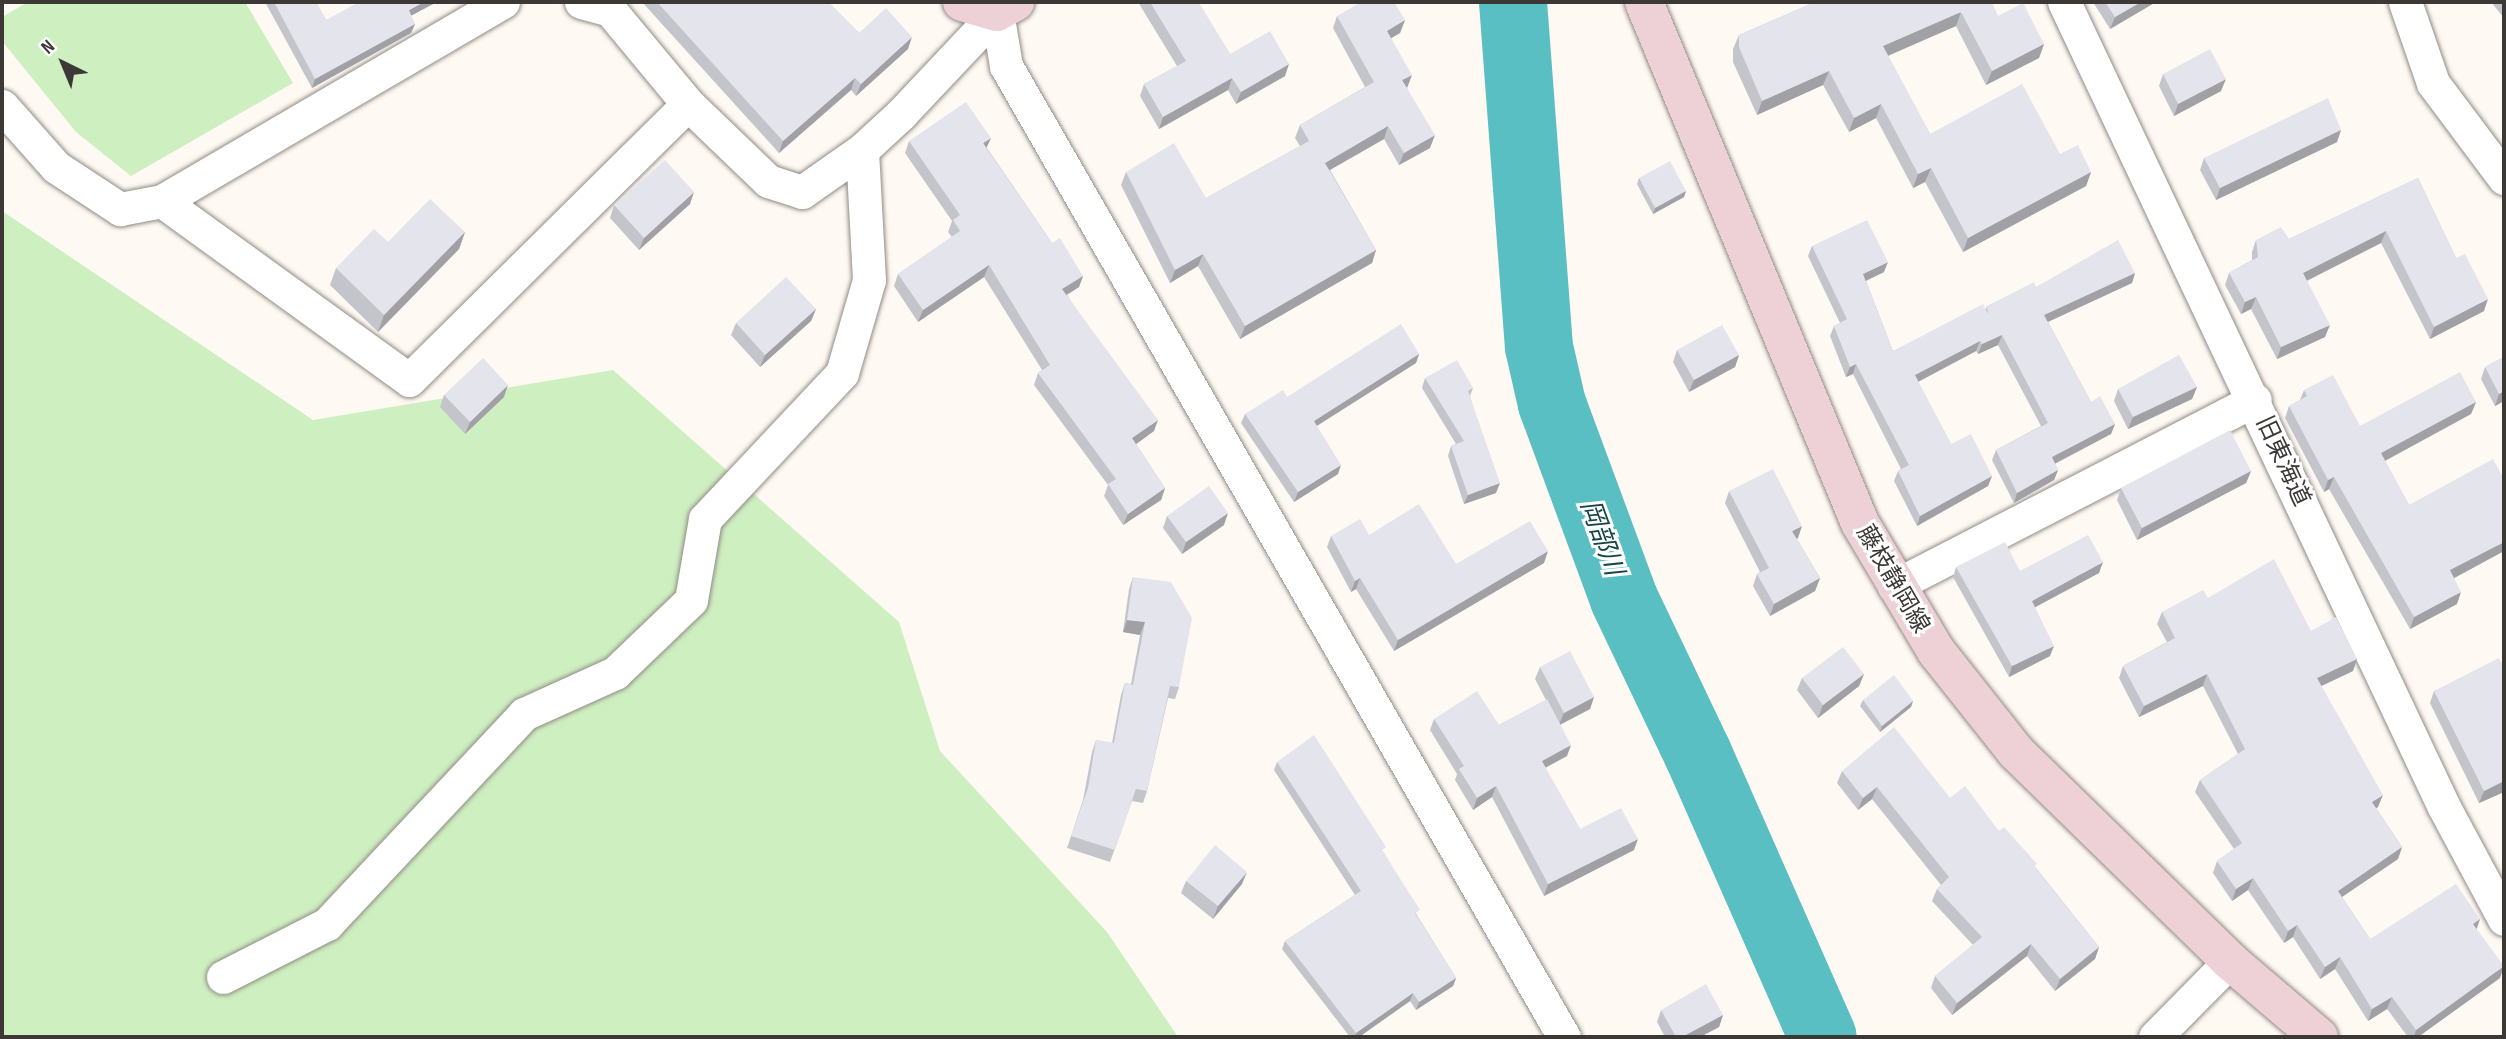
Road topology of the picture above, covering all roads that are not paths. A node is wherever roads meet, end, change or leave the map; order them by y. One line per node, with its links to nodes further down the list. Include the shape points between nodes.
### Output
1 (503, 2): 11 (street)
2 (582, 2): 7 (street, via 610,10)
3 (1644, 2): 13 (main road, 藤枝静岡線, via 1860,523)
4 (2064, 2): 12 (street, 旧東海道)
5 (2405, 2): 10 (street, via 2433,83)
6 (991, 5): 9 (street); 17 (street, via 1006,66)
7 (688, 104): 9 (street, via 768,181 802,192); 11 (street, via 409,380)
8 (2, 106): 11 (street, via 56,167 120,209)
9 (862, 150): 16 (street, via 869,280 842,373 705,519 691,600 615,673 524,714 327,924)
10 (2504, 178)
11 (162, 201)
12 (2255, 400): 13 (street); 14 (street, 旧東海道, via 2444,807)
13 (1894, 586): 15 (main road, 藤枝静岡線, via 1936,651 2017,752)
14 (2504, 919)
15 (2231, 961): 18 (street); 19 (main road, 藤枝静岡線)
16 (223, 977)
17 (1564, 1037)
18 (2155, 1037)
19 (2319, 1037)

